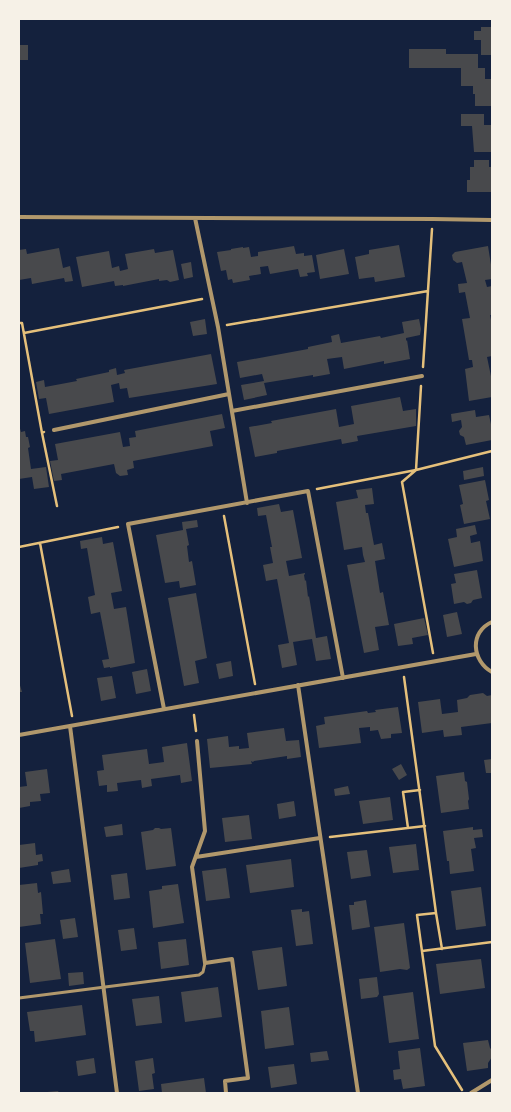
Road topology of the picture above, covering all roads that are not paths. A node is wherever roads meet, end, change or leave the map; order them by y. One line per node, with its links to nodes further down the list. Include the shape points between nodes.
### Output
1 (19, 217): 2 (street)
2 (195, 218): 3 (street); 5 (street)
3 (492, 220)
4 (422, 376): 6 (street)
5 (229, 394): 6 (street); 7 (street)
6 (232, 411): 8 (street)
7 (54, 430)
8 (247, 503): 12 (street, via 308,491); 14 (street, via 128,524)
9 (492, 622): 10 (street, via 477,637)
10 (476, 654): 11 (street, via 484,667); 12 (street)
11 (492, 672)
12 (343, 678): 13 (street)
13 (298, 686): 14 (street); 18 (street)
14 (164, 710): 15 (street)
15 (72, 726): 16 (street); 21 (street)
16 (19, 735)
17 (197, 740): 19 (street, via 205,831)
18 (320, 838): 19 (street); 26 (street)
19 (196, 857): 20 (street, via 192,867)
20 (205, 963): 21 (lane, via 203,972 199,975); 25 (street, via 232,959 248,1078 225,1081)
21 (104, 987): 22 (lane); 24 (street)
22 (19, 998)
23 (492, 1080): 27 (street)
24 (117, 1093)
25 (226, 1093)
26 (358, 1093)
27 (471, 1093)

